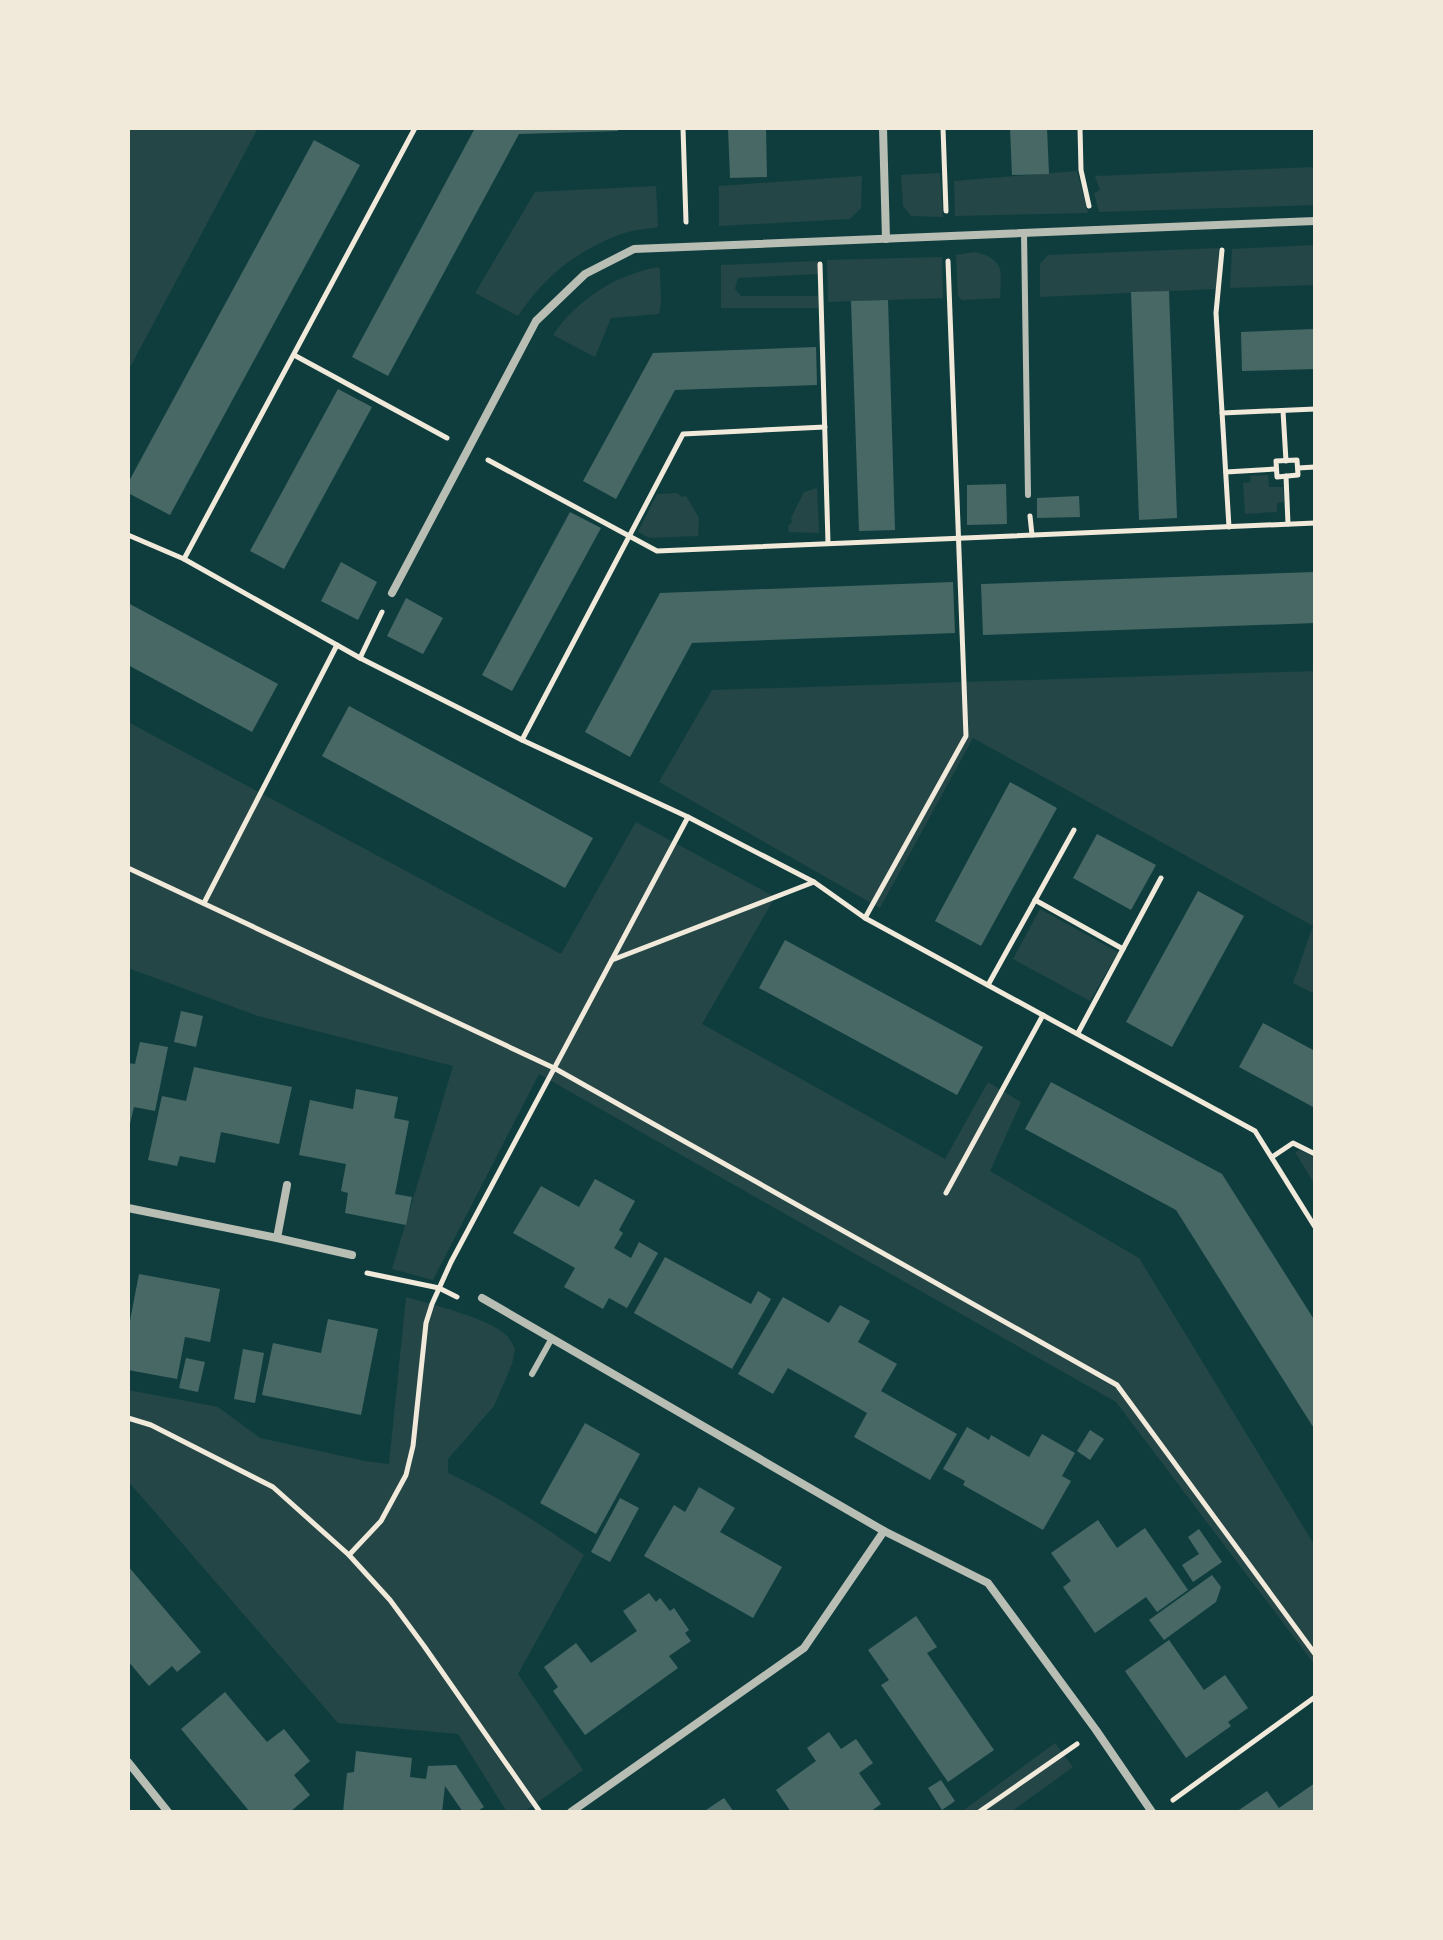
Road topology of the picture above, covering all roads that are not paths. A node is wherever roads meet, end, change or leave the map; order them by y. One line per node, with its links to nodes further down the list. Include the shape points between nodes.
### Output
1 (883, 128): 4 (street)
2 (1315, 221): 3 (street)
3 (1024, 233): 4 (street); 5 (lane)
4 (886, 239): 6 (street, via 634,249 585,274 536,321)
5 (1028, 495)
6 (392, 593)
7 (287, 1185): 9 (street)
8 (128, 1208): 9 (street)
9 (277, 1238): 10 (street)
10 (352, 1255)
11 (482, 1298): 12 (street)
12 (552, 1338): 13 (lane); 14 (street)
13 (532, 1374)
14 (884, 1531): 17 (street, via 804,1648); 18 (street, via 988,1583)
15 (128, 1762): 16 (street)
16 (168, 1812)
17 (571, 1812)
18 (1152, 1812)

